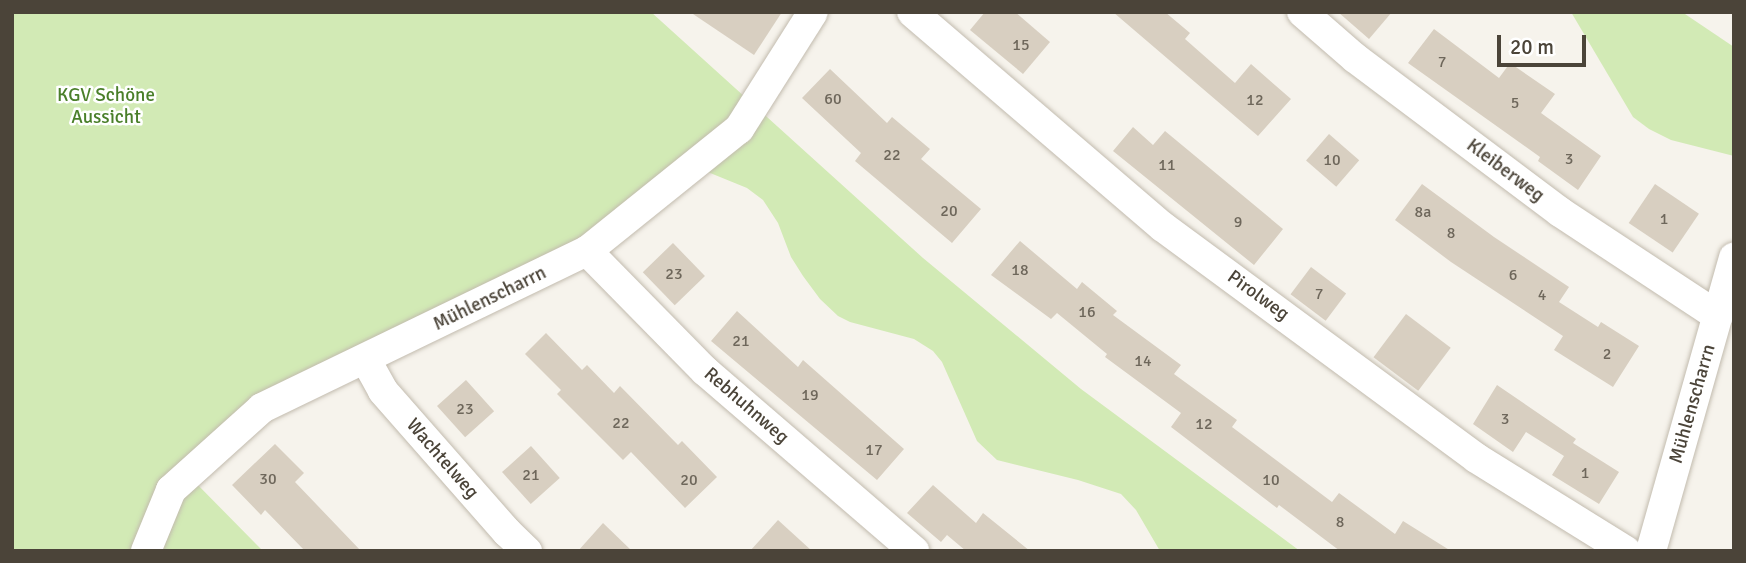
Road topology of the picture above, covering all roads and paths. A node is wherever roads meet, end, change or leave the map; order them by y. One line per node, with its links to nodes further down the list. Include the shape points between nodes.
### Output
1 (813, 12): 4 (street, Mühlenscharrn, via 739,129)
2 (912, 12): 11 (street, Pirolweg, via 1163,227 1476,458)
3 (1302, 12): 6 (street, Kleiberweg, via 1355,58 1560,212)
4 (587, 251): 7 (street, Mühlenscharrn); 10 (street, Rebhuhnweg, via 705,371)
5 (1734, 258): 6 (street, Mühlenscharrn)
6 (1718, 316): 12 (street, Mühlenscharrn)
7 (366, 360): 8 (street, Mühlenscharrn, via 262,408 171,491); 9 (street, Wachtelweg, via 383,391)
8 (146, 551)
9 (527, 551)
10 (914, 551)
11 (1626, 551)
12 (1651, 551)

